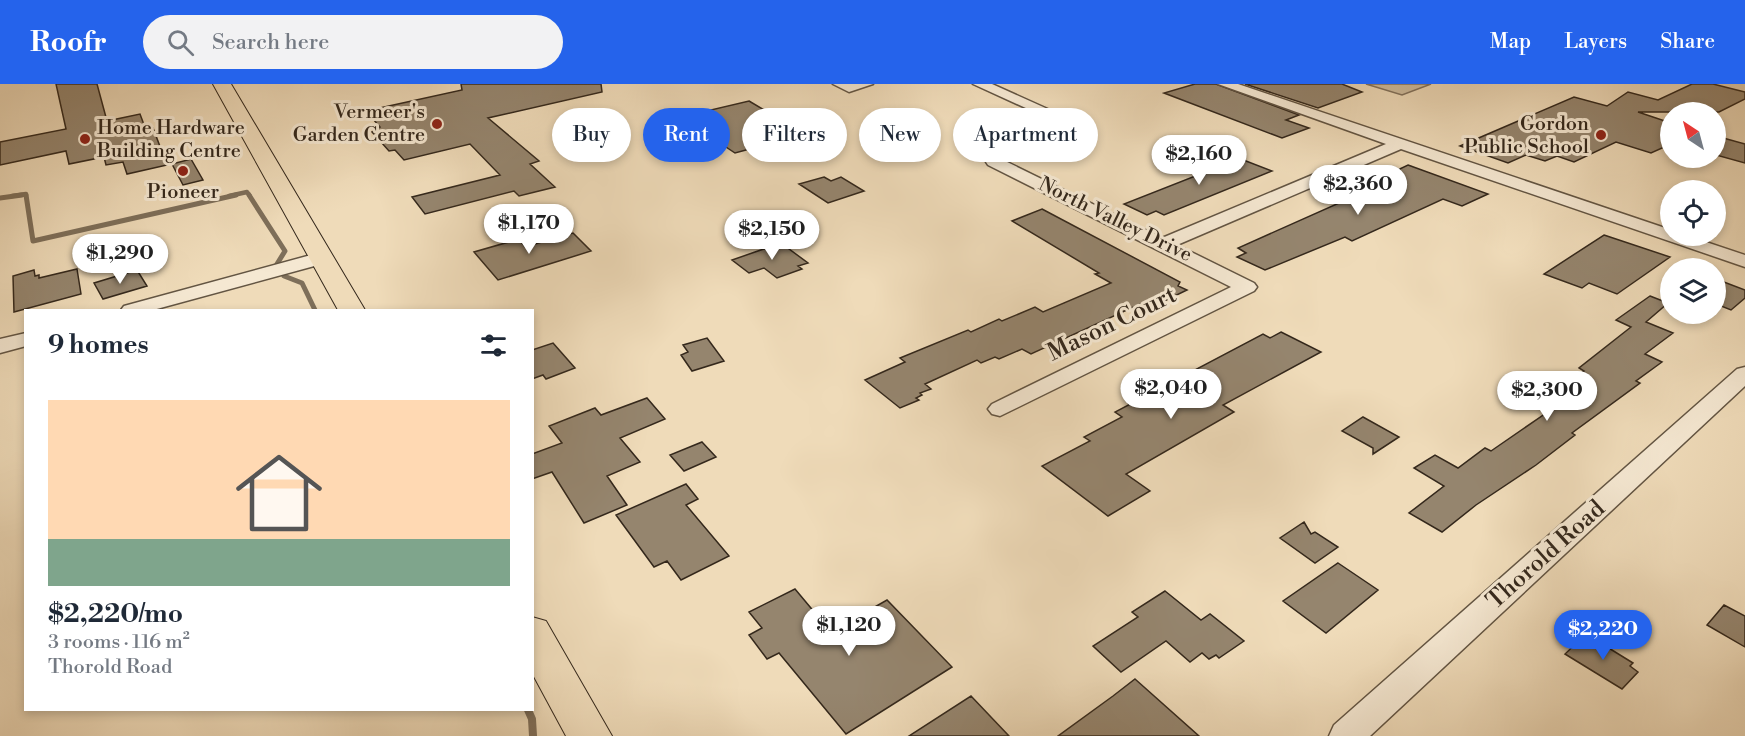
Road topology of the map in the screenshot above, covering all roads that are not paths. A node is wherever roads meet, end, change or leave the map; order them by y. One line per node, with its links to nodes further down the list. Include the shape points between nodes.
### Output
1 (222, 84): 8 (main road)
2 (840, 84): 3 (street, via 849,88)
3 (866, 84)
4 (980, 84): 7 (street, North Valley Drive, via 1074,124 1064,131 998,152 994,162)
5 (1225, 84): 6 (street)
6 (1399, 144): 7 (street); 9 (street)
7 (1163, 244): 10 (street, North Valley Drive)
8 (322, 258): 11 (street); 12 (main road)
9 (1745, 261)
10 (1247, 287): 16 (street, Mason Court)
11 (135, 309)
12 (351, 309)
13 (24, 340): 14 (street)
14 (0, 346)
15 (1745, 374): 19 (street, Thorold Road)
16 (1000, 410)
17 (534, 637): 18 (main road)
18 (589, 736)
19 (1346, 736)

